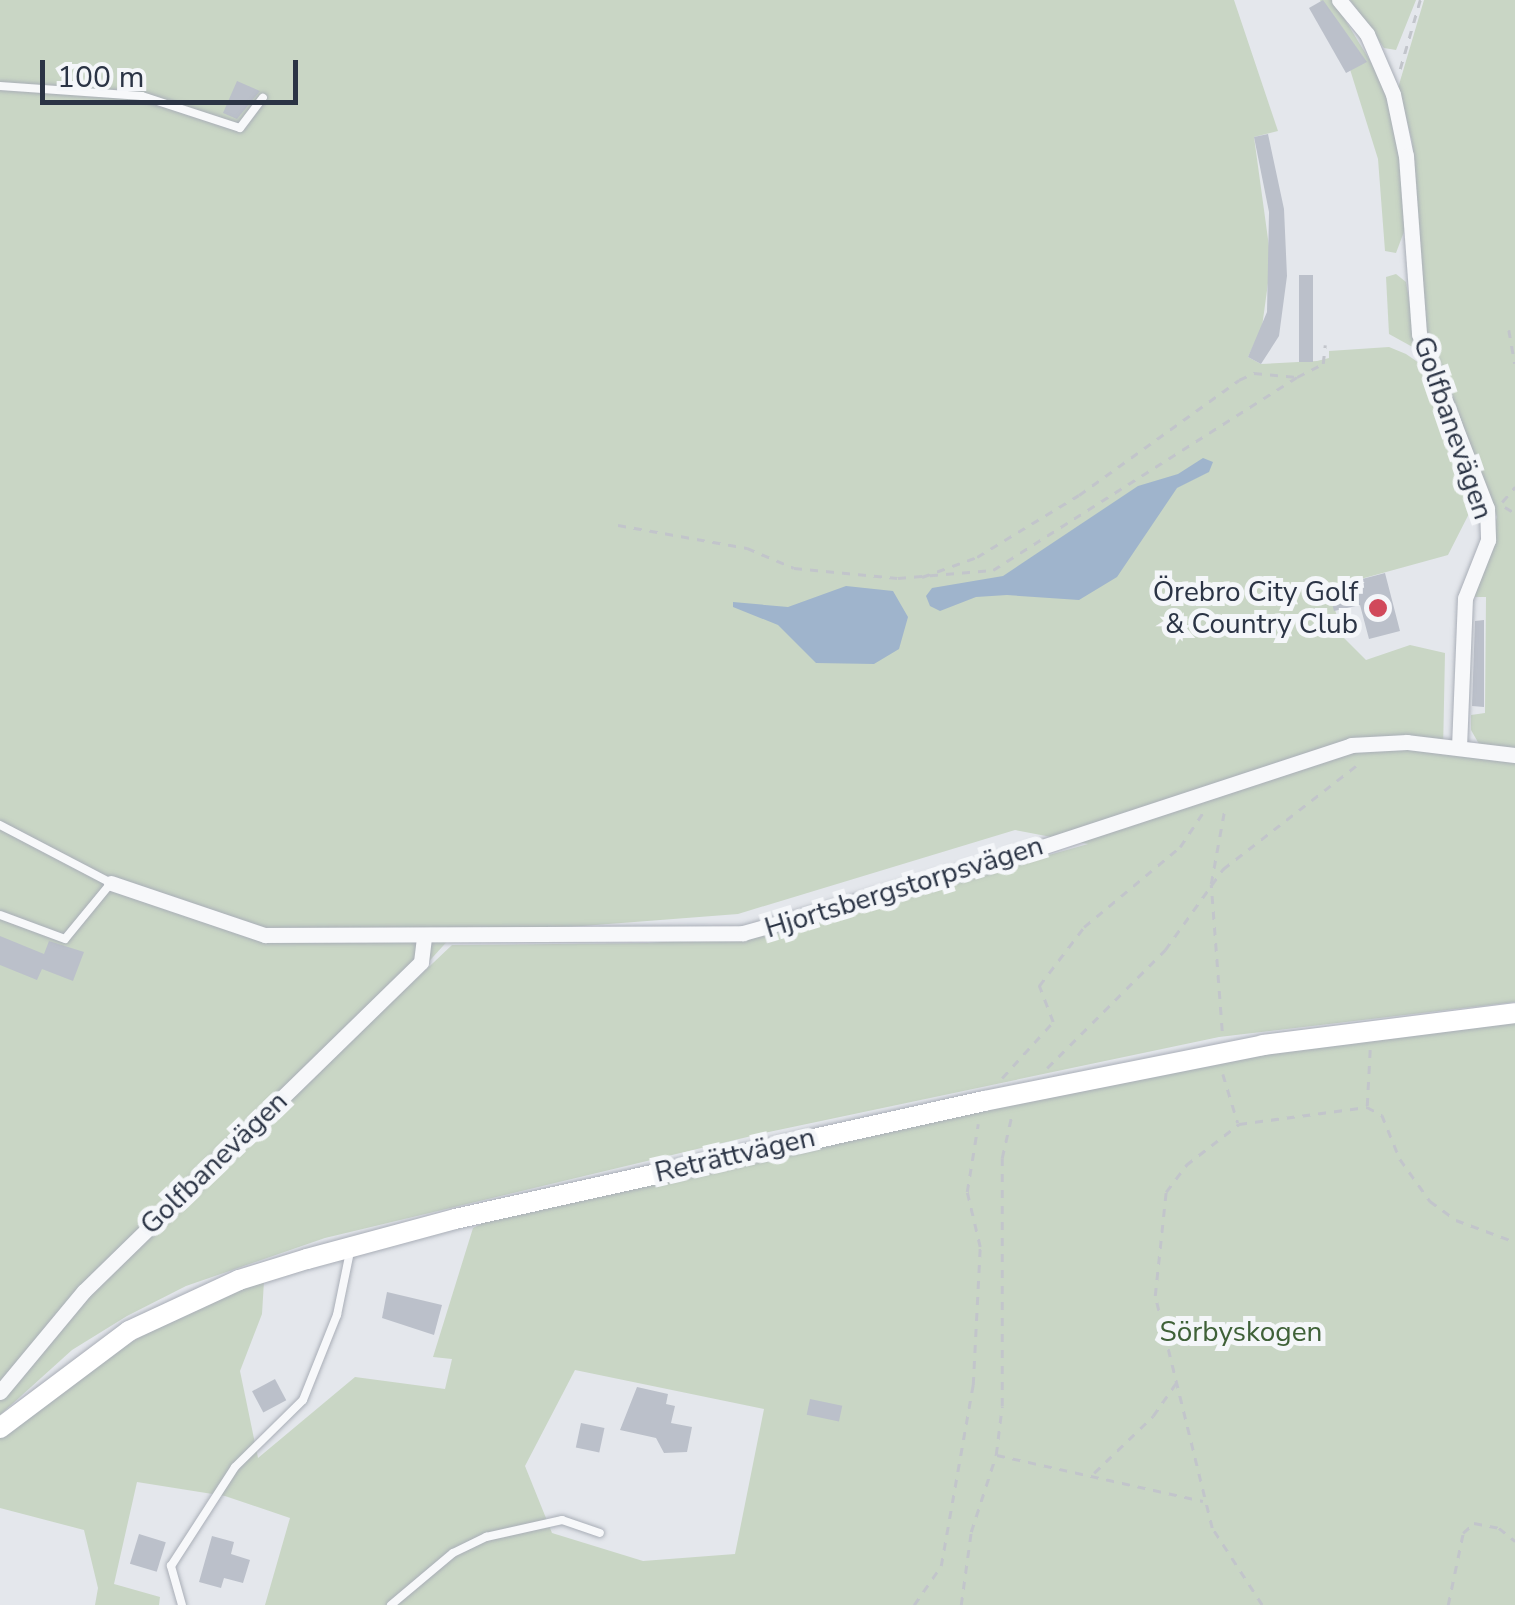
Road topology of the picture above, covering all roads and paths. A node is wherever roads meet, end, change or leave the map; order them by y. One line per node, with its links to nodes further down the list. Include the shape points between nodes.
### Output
1 (1339, 0): 4 (street, Golfbanevägen, via 1367,34)
2 (1420, 0): 4 (path)
3 (0, 86): 5 (lane, via 142,96 240,128)
4 (1393, 94): 14 (street, Golfbanevägen, via 1406,156 1420,334 1489,522 1465,598)
5 (263, 98)
6 (1509, 330): 8 (path)
7 (1325, 345): 9 (path, via 1322,364)
8 (1515, 363)
9 (1298, 377): 13 (path, via 993,570); 13 (path, via 1254,373 1238,380 1062,506 978,557)
10 (1500, 504): 11 (path)
11 (1515, 514)
12 (618, 525): 13 (path, via 747,548 794,568)
13 (920, 578)
14 (1460, 748): 15 (street, Hjortsbergstorpsvägen); 17 (street, Hjortsbergstorpsvägen, via 1377,740)
15 (1515, 755)
16 (1363, 760): 20 (path, via 1240,853)
17 (1218, 789): 20 (path, via 1224,828); 22 (street, Hjortsbergstorpsvägen, via 773,929); 27 (path, via 1180,847 1084,928 1039,986 1053,1022)
18 (0, 825): 19 (lane, Hjortsbergstorpsvägen)
19 (112, 883): 21 (lane, via 65,939); 22 (street, Hjortsbergstorpsvägen, via 265,936)
20 (1211, 884): 25 (path); 26 (path, via 1165,950)
21 (0, 915)
22 (424, 937): 33 (street, Golfbanevägen, via 420,962 84,1291)
23 (1515, 1013): 24 (street, Reträttvägen)
24 (1370, 1028): 25 (street, Reträttvägen); 28 (path)
25 (1222, 1053): 26 (street, Reträttvägen); 29 (path, via 1224,1096)
26 (1025, 1093): 27 (street, Reträttvägen); 35 (path, via 1004,1128)
27 (987, 1100): 31 (street, Reträttvägen); 42 (path, via 967,1192 980,1247 966,1434 942,1566)
28 (1367, 1108): 29 (path); 30 (path, via 1382,1115 1400,1160 1430,1200 1456,1220)
29 (1239, 1124): 32 (path, via 1186,1165 1166,1192 1156,1296)
30 (1515, 1242)
31 (352, 1247): 34 (street, Reträttvägen, via 179,1305 77,1364); 40 (lane, via 337,1315 304,1400 251,1447 171,1566)
32 (1177, 1382): 36 (path, via 1154,1416); 37 (path)
33 (0, 1392)
34 (0, 1428)
35 (996, 1454): 36 (path); 43 (path, via 971,1532)
36 (1092, 1475): 37 (path)
37 (1205, 1501): 44 (path, via 1212,1528)
38 (600, 1533): 41 (lane, via 562,1520 486,1537 453,1553)
39 (1515, 1540): 45 (path, via 1474,1523 1463,1532)
40 (182, 1605)
41 (392, 1605)
42 (914, 1605)
43 (961, 1605)
44 (1262, 1605)
45 (1448, 1605)

